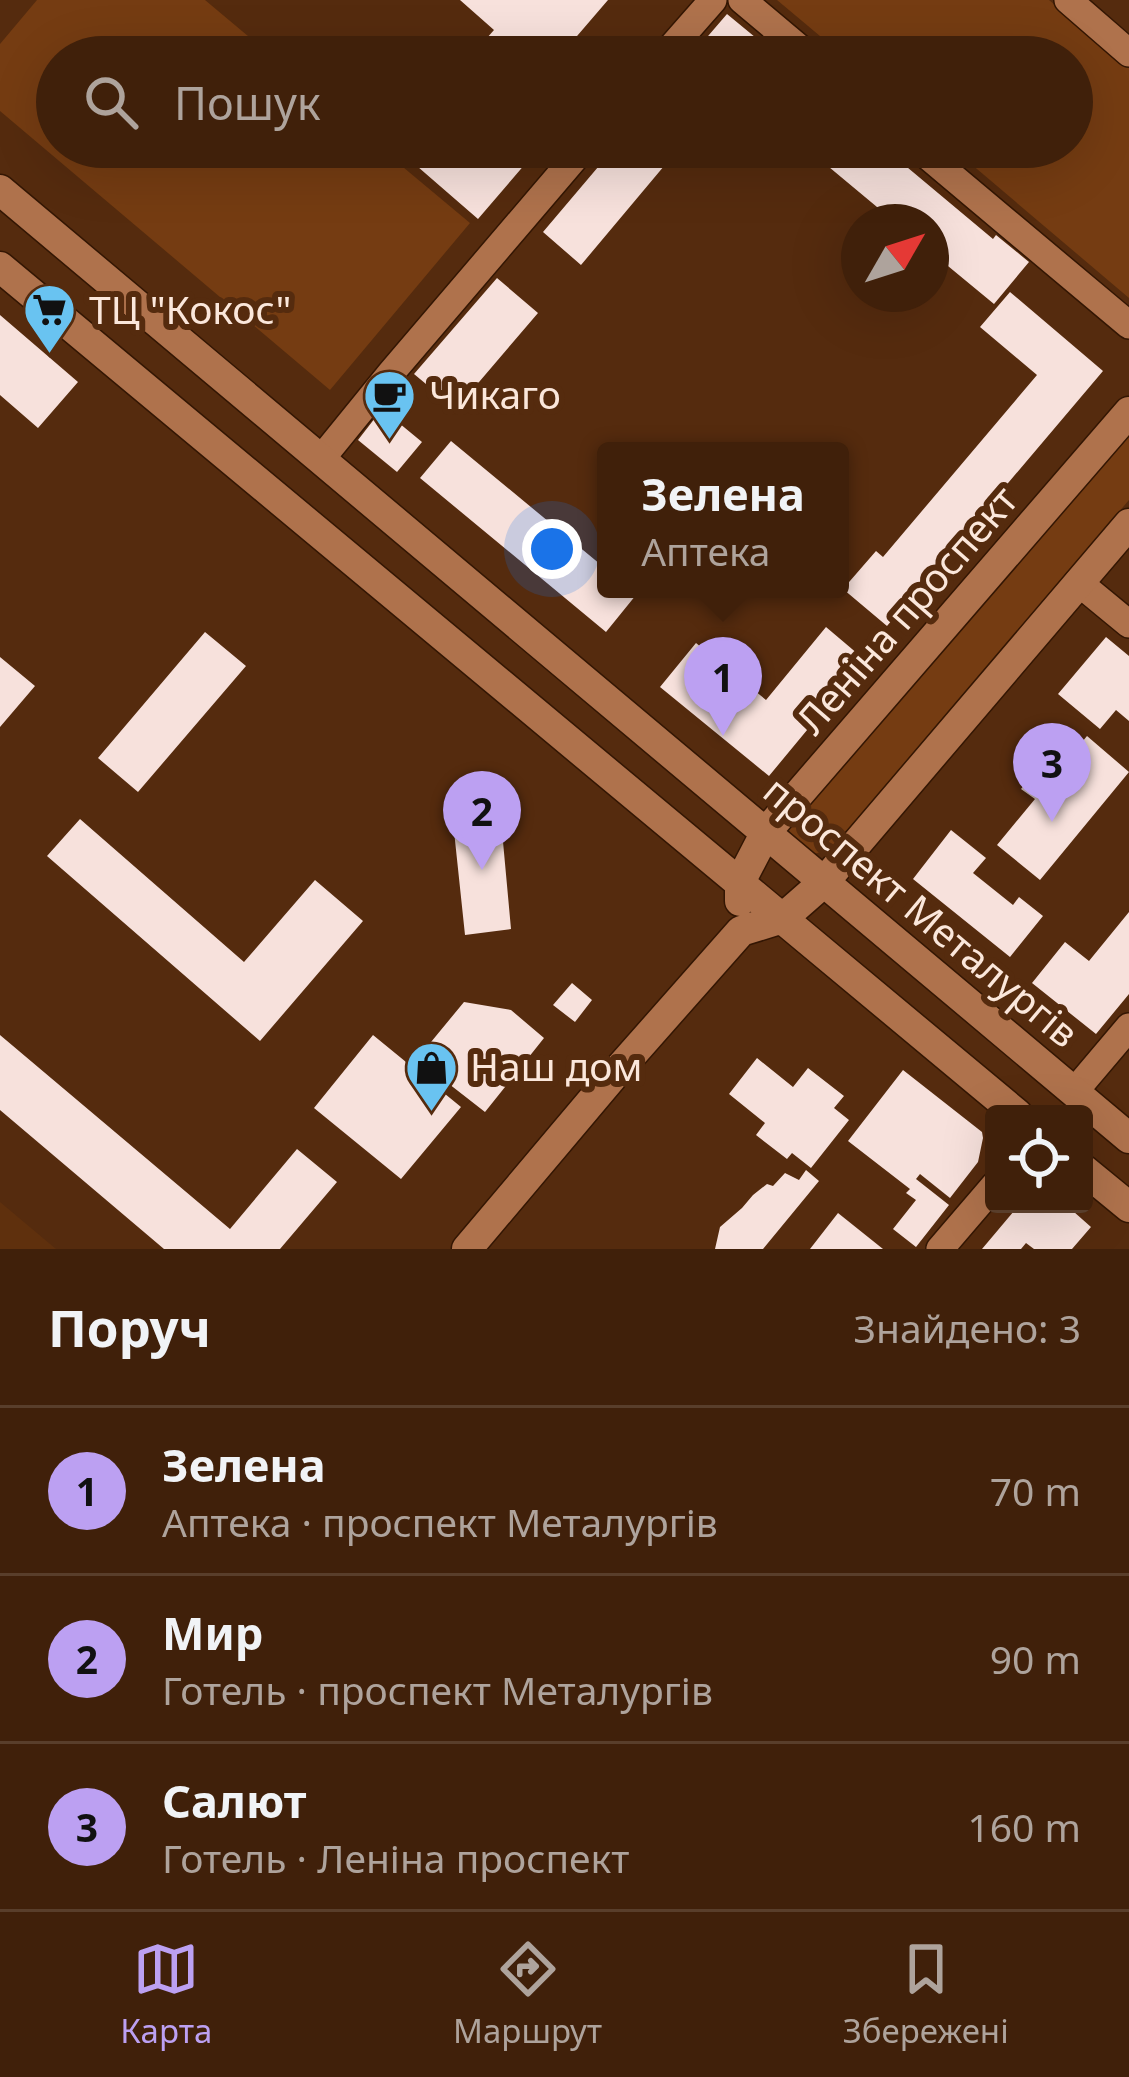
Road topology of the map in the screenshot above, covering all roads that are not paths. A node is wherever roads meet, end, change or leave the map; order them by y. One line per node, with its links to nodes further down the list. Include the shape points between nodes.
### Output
1 (713, 0): 4 (street)
2 (742, 0): 5 (street)
3 (1068, 0): 6 (street)
4 (681, 36)
5 (785, 36)
6 (1129, 53)
7 (566, 168): 13 (street)
8 (942, 168): 11 (street)
9 (0, 190): 13 (street, проспект Металургів)
10 (0, 268): 18 (street)
11 (1129, 326)
12 (1129, 412): 17 (street, Леніна проспект)
13 (321, 460): 17 (street, проспект Металургів)
14 (1129, 524): 15 (street)
15 (1078, 582): 16 (street); 19 (street)
16 (1129, 624)
17 (766, 832): 18 (street, Леніна проспект); 19 (street, проспект Металургів)
18 (740, 882): 20 (street); 21 (street, Леніна проспект)
19 (824, 882): 20 (street); 23 (street, проспект Металургів)
20 (783, 918): 21 (street); 24 (street)
21 (741, 931): 29 (street)
22 (1129, 1027): 23 (street)
23 (1074, 1092): 25 (street, проспект Металургів)
24 (1006, 1105)
25 (1129, 1138)
26 (1093, 1177): 28 (street)
27 (985, 1196): 30 (street)
28 (1129, 1207)
29 (467, 1249)
30 (940, 1249)

